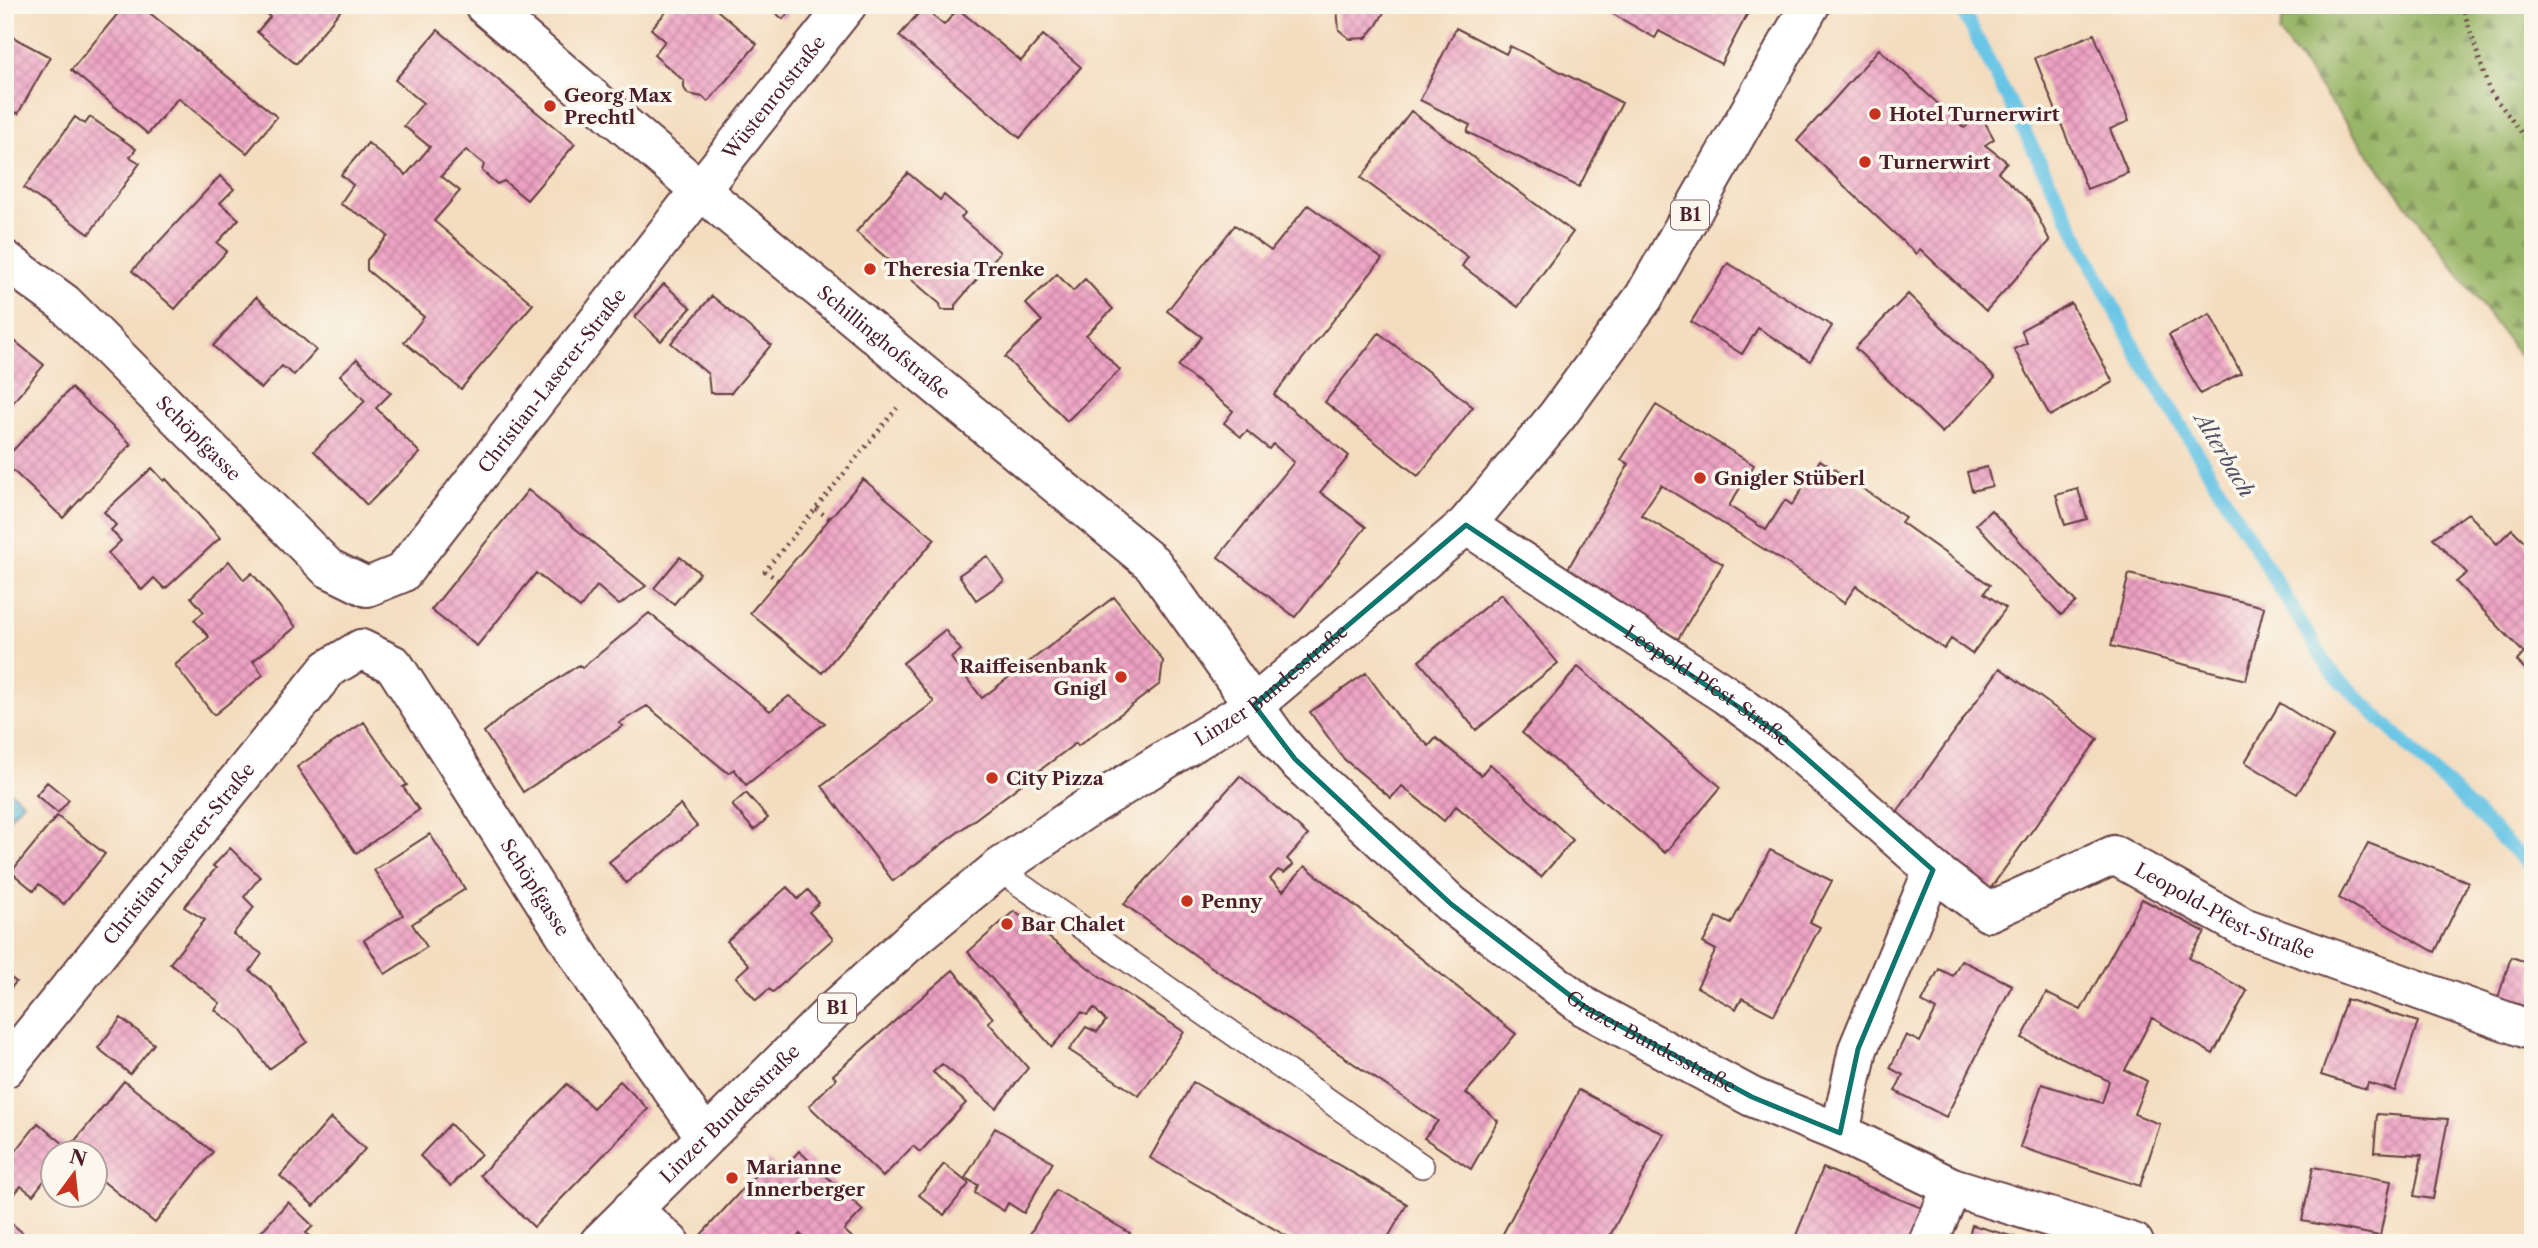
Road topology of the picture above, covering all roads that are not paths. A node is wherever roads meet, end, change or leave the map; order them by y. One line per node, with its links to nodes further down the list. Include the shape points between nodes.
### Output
1 (484, 5): 4 (street, Schillinghofstraße)
2 (847, 5): 4 (street, Wüstenrotstraße)
3 (1810, 5): 6 (street, Linzer Bundesstraße / B1, via 1644,297 1557,416)
4 (700, 190): 7 (street, Christian-Laserer-Straße); 9 (street, Schillinghofstraße, via 1153,564)
5 (5, 260): 7 (street, Schöpfgasse, via 64,303 328,568 367,587)
6 (1466, 525): 9 (street, Linzer Bundesstraße / B1); 11 (street, Leopold-Pfest-Straße, via 1779,734)
7 (402, 572)
8 (361, 649): 13 (street, Christian-Laserer-Straße, via 328,669); 15 (street, Schöpfgasse, via 394,665 597,984)
9 (1254, 705): 10 (street, Linzer Bundesstraße / B1); 14 (street, Grazer Bundesstraße, via 1294,759 1451,904 1586,1007 1752,1097)
10 (998, 869): 15 (street, Linzer Bundesstraße / B1, via 908,943); 16 (lane)
11 (1933, 870): 12 (street, Leopold-Pfest-Straße, via 1988,912 2114,855 2243,927); 14 (street, via 1858,1049)
12 (2533, 1031)
13 (5, 1068)
14 (1839, 1133): 17 (street, Grazer Bundesstraße)
15 (705, 1136): 18 (street, Linzer Bundesstraße / B1)
16 (1422, 1166)
17 (1952, 1187): 21 (street); 22 (street, Grazer Bundesstraße)
18 (632, 1209): 19 (street, Linzer Bundesstraße / B1); 20 (street)
19 (599, 1243)
20 (670, 1243)
21 (1928, 1243)
22 (2134, 1243)

